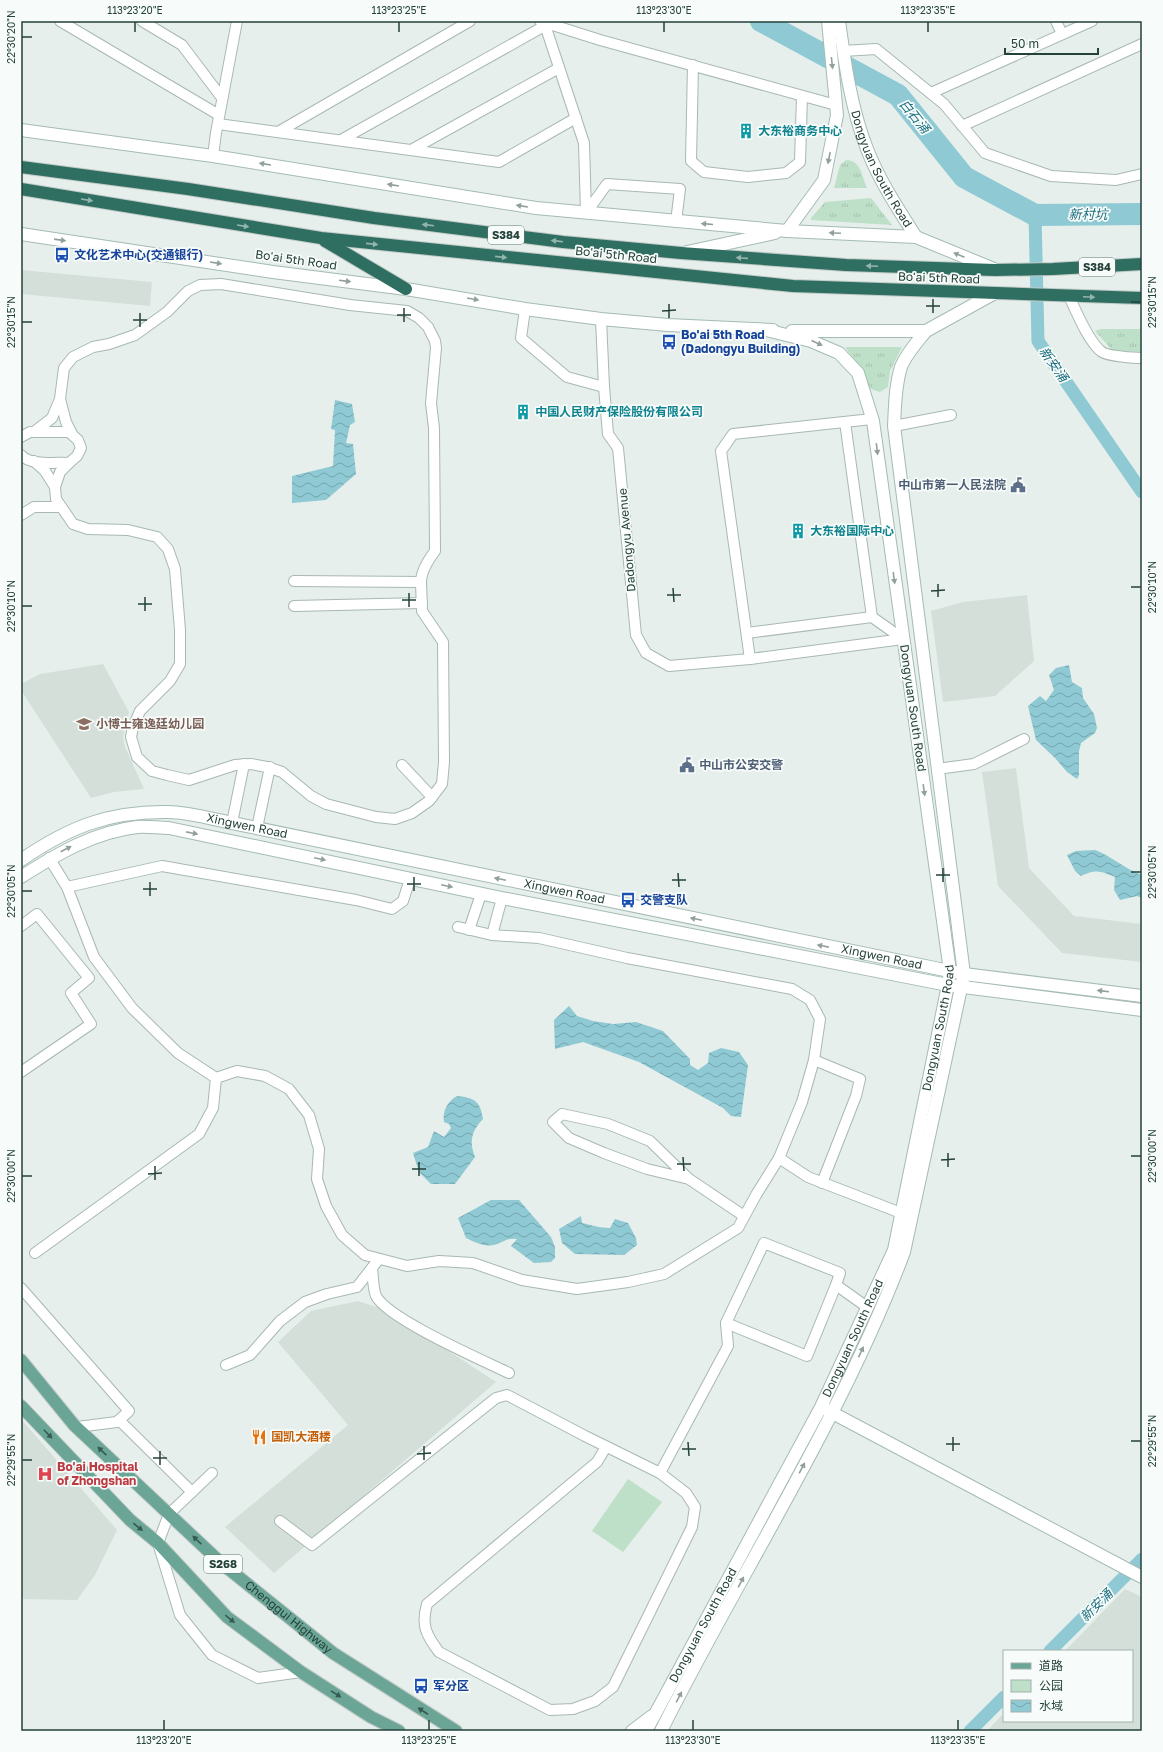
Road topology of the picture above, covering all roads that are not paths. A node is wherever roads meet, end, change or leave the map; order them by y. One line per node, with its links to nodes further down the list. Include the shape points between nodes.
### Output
1 (60, 21): 20 (street)
2 (142, 21): 17 (street, via 182,45)
3 (237, 21): 17 (street)
4 (470, 21): 23 (street)
5 (839, 21): 12 (street)
6 (1056, 21): 10 (street)
7 (1092, 21): 10 (street)
8 (546, 22): 13 (street); 14 (street); 24 (street)
9 (829, 27): 18 (street, Dongyuan South Road, one-way to 18)
10 (1062, 34): 15 (street)
11 (1142, 44): 21 (street)
12 (842, 45): 15 (street, via 876,49); 34 (street, Dongyuan South Road, via 851,98 867,149 888,193)
13 (693, 65): 16 (street); 16 (street, via 691,161 704,172 748,176 786,173 800,162)
14 (559, 68): 19 (street); 25 (street)
15 (931, 93): 21 (street)
16 (802, 96): 18 (street)
17 (222, 98): 20 (street)
18 (836, 105): 32 (street, Dongyuan South Road, one-way to 32, via 837,115 824,180)
19 (576, 118): 25 (street, via 499,162); 30 (street, via 584,143)
20 (219, 119): 23 (street); 26 (street)
21 (962, 126): 28 (street, via 985,153 1051,176 1116,180)
22 (21, 130): 26 (street, Bo'ai 5th Road)
23 (278, 132): 24 (street)
24 (341, 140): 25 (street)
25 (411, 150)
26 (213, 156): 30 (street, Bo'ai 5th Road, one-way to 26, via 536,208)
27 (21, 167): 36 (highway, Bo'ai 5th Road / S384, one-way to 27, via 563,242 374,218 188,189)
28 (1142, 174)
29 (21, 189): 35 (highway, Bo'ai 5th Road / S384, one-way to 35)
30 (586, 213): 31 (street, Bo'ai 5th Road); 31 (street, via 607,184 680,189)
31 (676, 222): 32 (street, Bo'ai 5th Road, one-way to 31)
32 (788, 231): 34 (street, Bo'ai 5th Road, one-way to 32); 36 (street)
33 (21, 234): 39 (street, Bo'ai 5th Road, one-way to 39)
34 (916, 237): 38 (street, Bo'ai 5th Road, one-way to 34)
35 (321, 238): 39 (highway); 40 (highway, Bo'ai 5th Road / S384, one-way to 40, via 793,286)
36 (681, 253): 38 (highway, Bo'ai 5th Road / S384, one-way to 36, via 846,265)
37 (1142, 264): 38 (highway, Bo'ai 5th Road / S384)
38 (995, 270)
39 (406, 289): 43 (street, Bo'ai 5th Road, one-way to 43)
40 (993, 294): 41 (highway, S384); 46 (street, Bo'ai 5th Road)
41 (1069, 296): 42 (highway, S384, one-way to 42); 47 (street, via 1086,333 1102,352)
42 (1142, 298)
43 (525, 309): 44 (street, Bo'ai 5th Road); 48 (street, via 521,338 567,377)
44 (601, 319): 45 (street, Bo'ai 5th Road); 48 (street, Dadongyu Avenue)
45 (766, 330): 46 (street, Bo'ai 5th Road); 51 (street, Dongyuan South Road, one-way to 51, via 811,341 839,353 858,373)
46 (926, 331): 53 (street, Dongyuan South Road, via 912,347 902,366)
47 (1142, 358)
48 (604, 387): 70 (street, Dadongyu Avenue, via 608,434 618,448 636,635 646,653 669,666)
49 (60, 399): 54 (street, via 52,418); 55 (street); 64 (street, via 64,368 73,357 93,347 135,335 167,312 188,291 200,285 221,284 350,305 407,311 428,327 436,348 431,403 434,428 435,552 429,559)
50 (951, 415): 53 (street)
51 (872, 419): 52 (street); 69 (street, Dongyuan South Road, one-way to 69)
52 (845, 422): 67 (street); 68 (street, via 733,434 721,451)
53 (894, 426): 75 (street, Dongyuan South Road)
54 (34, 432): 55 (street); 56 (street)
55 (72, 434): 59 (street, via 81,448 78,456)
56 (21, 437)
57 (21, 455): 58 (street)
58 (34, 461): 59 (street); 60 (street, via 45,471)
59 (69, 463): 60 (street, via 60,472)
60 (55, 487): 61 (street, via 56,499)
61 (61, 507): 62 (street, via 34,507); 72 (street, via 73,524 88,529 128,530 157,537 168,549 175,569 180,664 170,681 140,711 131,736 137,757 152,771 189,780)
62 (21, 515)
63 (294, 581): 64 (street)
64 (421, 582): 65 (street)
65 (422, 603): 66 (street); 76 (street, via 422,611 443,642 444,762 442,784)
66 (294, 606)
67 (872, 617): 68 (street); 69 (street)
68 (747, 632): 70 (street)
69 (903, 639): 70 (street, Dadongyu Avenue); 90 (street, Dongyuan South Road, one-way to 90)
70 (750, 659)
71 (1024, 739): 75 (street, via 974,764)
72 (244, 764): 74 (street); 77 (street)
73 (402, 765): 76 (street)
74 (270, 768): 76 (street, via 282,772 300,788 326,804 376,817 395,819 412,813); 78 (street)
75 (937, 769): 91 (street, Dongyuan South Road)
76 (432, 797)
77 (232, 823): 78 (street, Xingwen Road); 80 (street, Xingwen Road, via 170,812 136,813 104,818 70,830)
78 (257, 828): 90 (street, Xingwen Road, one-way to 78)
79 (49, 858): 81 (street, Xingwen Road); 82 (street, Xingwen Road, one-way to 82, via 77,844 110,833 138,827 168,828); 83 (street)
80 (21, 860)
81 (21, 876)
82 (410, 879): 83 (street, via 404,901 392,909 356,900 162,866); 84 (street, Xingwen Road, one-way to 84)
83 (67, 887): 98 (street, via 94,957 132,1008 178,1053)
84 (481, 894): 85 (street, Xingwen Road); 88 (street)
85 (502, 898): 89 (street); 92 (street, Xingwen Road)
86 (21, 926): 97 (street, via 37,914 89,978 72,993 91,1024)
87 (458, 927): 88 (street)
88 (470, 930): 89 (street)
89 (492, 935): 96 (street, via 539,938 627,958 792,989 810,1000 820,1019)
90 (950, 971): 91 (street, Xingwen Road); 92 (street, Dongyuan South Road)
91 (964, 974): 93 (street, Dongyuan South Road); 94 (street, Xingwen Road, one-way to 91)
92 (948, 985): 93 (street, Xingwen Road); 102 (street, Dongyuan South Road)
93 (961, 986): 95 (street, Xingwen Road); 116 (street, Dongyuan South Road, one-way to 93, via 887,1296 904,1252)
94 (1142, 996)
95 (1142, 1010)
96 (814, 1060): 99 (street, via 802,1102); 101 (street, via 860,1079 856,1096)
97 (21, 1072)
98 (216, 1078): 104 (street, via 213,1108 199,1134); 105 (street, via 237,1071 265,1076 289,1089 309,1115 319,1149 317,1179 326,1206 342,1234 364,1255)
99 (779, 1158): 101 (street); 103 (street)
100 (689, 1179): 100 (street, via 650,1141 608,1124 562,1114 553,1122 569,1138 604,1153 647,1169); 103 (street)
101 (822, 1183): 102 (street)
102 (901, 1213): 109 (street, Dongyuan South Road, via 894,1250)
103 (744, 1216): 105 (street, via 738,1228 664,1274 577,1289 522,1280 473,1263 440,1261 407,1266)
104 (35, 1253)
105 (379, 1259): 106 (street)
106 (372, 1268): 112 (street, via 356,1287 305,1302 280,1321 250,1355); 113 (street, via 376,1296 394,1314 445,1343)
107 (836, 1285): 109 (street); 110 (street, via 807,1356); 110 (street, via 840,1273 764,1243)
108 (21, 1288): 117 (street, via 129,1411)
109 (867, 1307): 115 (street, Dongyuan South Road)
110 (726, 1322): 121 (street, via 728,1346)
111 (21, 1360): 118 (main road, Chenggui Highway / S268)
112 (226, 1365)
113 (509, 1373)
114 (21, 1406): 125 (main road, S268, one-way to 125, via 130,1520)
115 (821, 1407): 116 (street); 128 (street, Dongyuan South Road)
116 (832, 1413): 126 (street); 128 (street, Dongyuan South Road, one-way to 116)
117 (119, 1420): 118 (street); 122 (street)
118 (77, 1428): 123 (main road, Chenggui Highway / S268, one-way to 118)
119 (606, 1447): 121 (street); 121 (street, via 597,1462 427,1604 423,1619 429,1640 439,1652 550,1710 573,1709 595,1702 613,1687 692,1527 695,1507 686,1493); 124 (street, via 507,1395 496,1398 312,1545)
120 (212, 1473): 122 (street)
121 (660, 1474)
122 (192, 1492): 123 (street)
123 (169, 1514): 125 (street); 130 (main road, Chenggui Highway / S268, one-way to 123, via 333,1653 220,1562)
124 (280, 1521)
125 (158, 1543): 127 (main road, S268, one-way to 127, via 227,1617); 127 (street, via 180,1616 212,1655 258,1678)
126 (1138, 1575)
127 (301, 1672): 129 (main road, S268, one-way to 129, via 371,1717)
128 (662, 1716): 131 (street); 132 (street, Dongyuan South Road); 133 (street, Dongyuan South Road); 134 (street)
129 (399, 1731)
130 (456, 1731)
131 (632, 1731)
132 (646, 1731)
133 (660, 1731)
134 (667, 1731)

